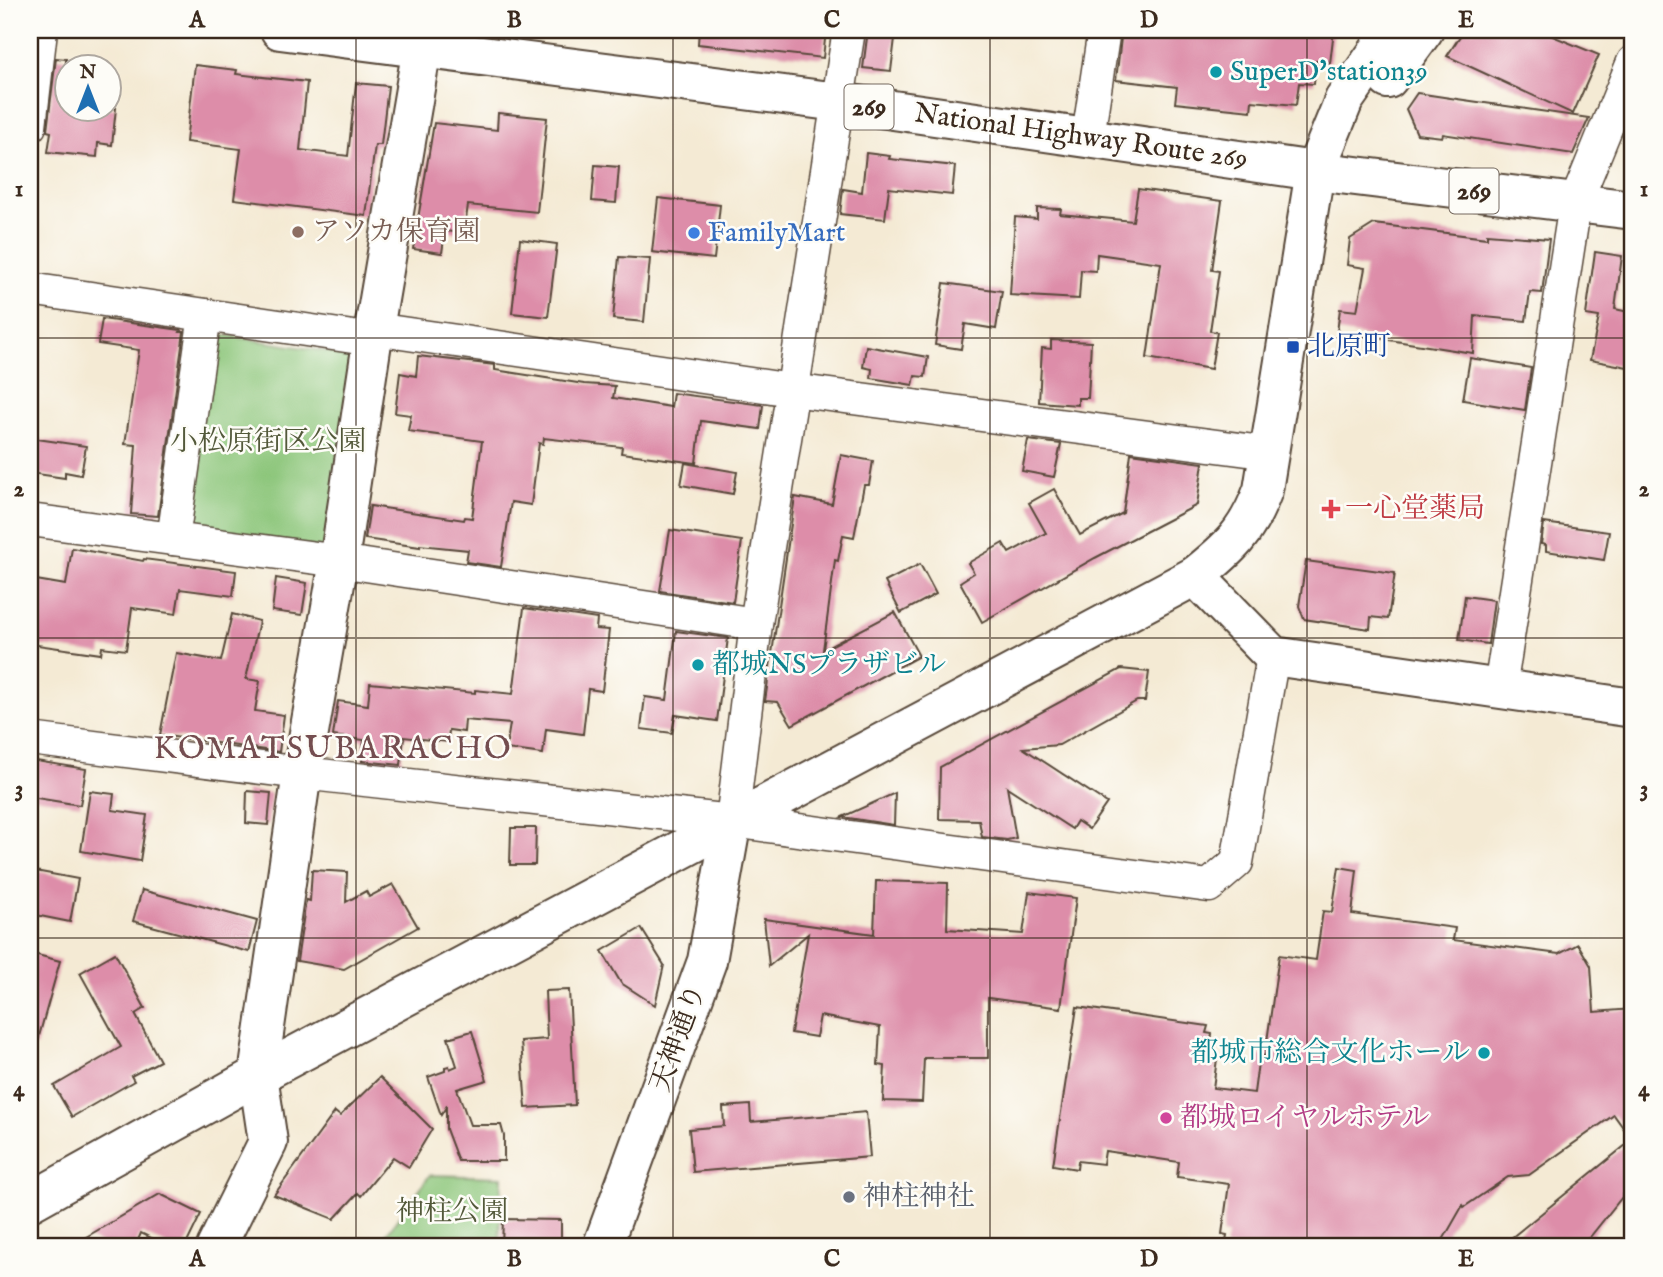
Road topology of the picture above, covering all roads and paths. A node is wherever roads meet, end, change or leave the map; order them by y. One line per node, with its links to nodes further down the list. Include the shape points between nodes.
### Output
1 (41, 30): 10 (street)
2 (280, 30): 7 (main road, National Highway Route 269 / 269)
3 (849, 30): 9 (street)
4 (1104, 30): 11 (street)
5 (1393, 30): 12 (main road, via 1344,100)
6 (1424, 30): 12 (main road)
7 (424, 39): 9 (main road, National Highway Route 269 / 269); 17 (main road)
8 (1633, 62): 13 (street)
9 (838, 102): 11 (main road, National Highway Route 269 / 269); 18 (street)
10 (30, 126)
11 (1088, 137): 12 (main road, National Highway Route 269 / 269)
12 (1315, 171): 13 (main road, National Highway Route 269 / 269); 19 (main road)
13 (1575, 204): 14 (main road, National Highway Route 269 / 269); 26 (street)
14 (1633, 210)
15 (30, 289): 16 (street)
16 (205, 315): 17 (street); 21 (street)
17 (373, 334): 18 (street); 22 (main road)
18 (792, 390): 19 (street); 24 (street)
19 (1270, 453): 23 (main road, via 1253,517 1229,550)
20 (30, 520): 21 (street)
21 (173, 539): 22 (street)
22 (339, 561): 24 (street); 29 (main road)
23 (1195, 576): 25 (main road); 30 (main road)
24 (755, 624): 30 (street)
25 (1273, 656): 26 (main road); 30 (street, via 1237,862 1209,886)
26 (1500, 689): 27 (main road)
27 (1633, 708)
28 (30, 738): 29 (street)
29 (302, 773): 30 (street); 31 (main road)
30 (732, 821): 31 (main road); 34 (main road, 天神通り, via 707,961)
31 (258, 1075): 32 (main road); 33 (main road, via 268,1142)
32 (30, 1202)
33 (216, 1247)
34 (602, 1247)

